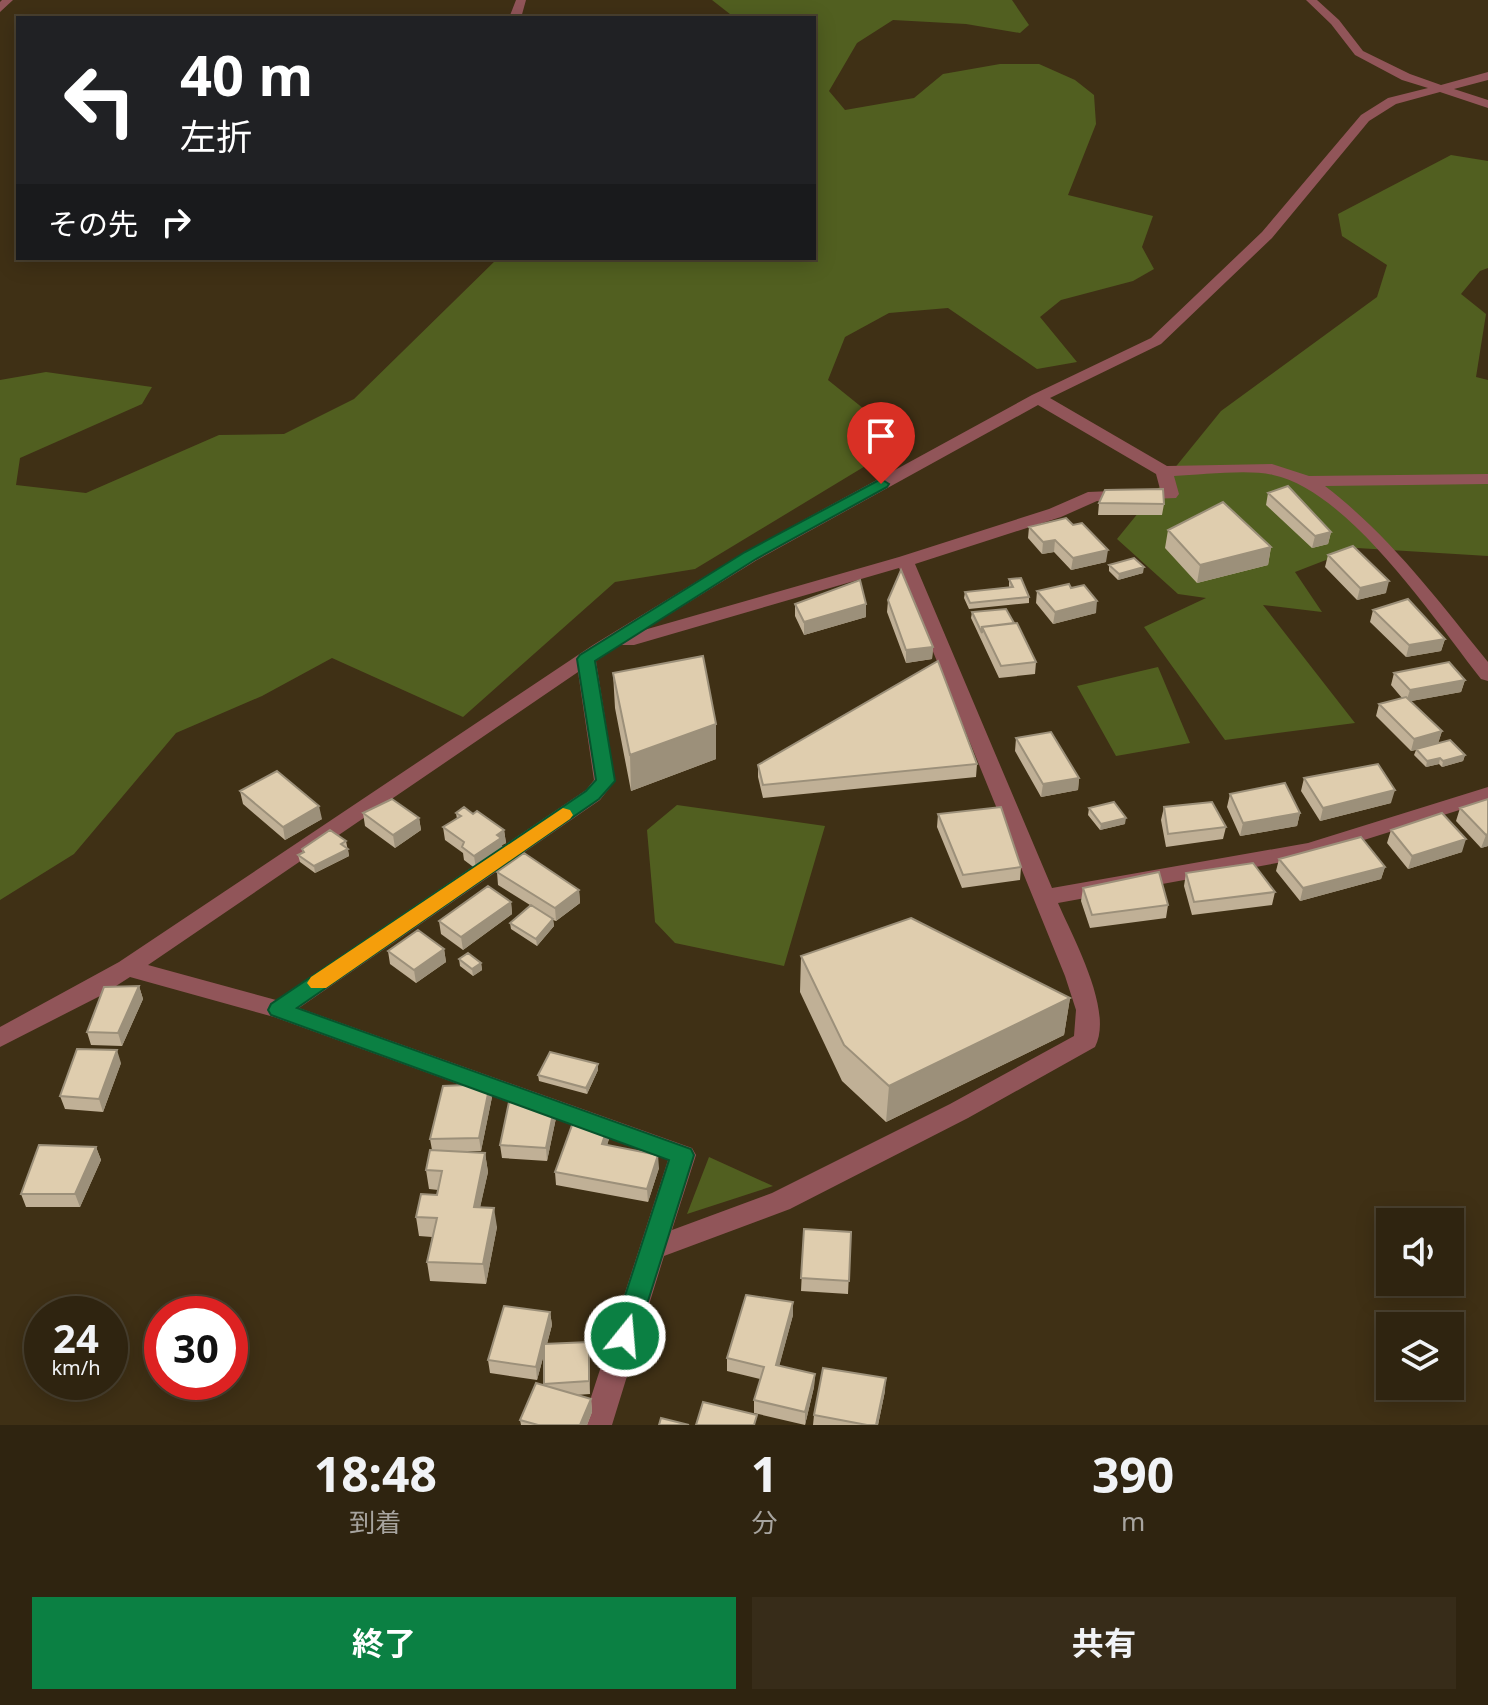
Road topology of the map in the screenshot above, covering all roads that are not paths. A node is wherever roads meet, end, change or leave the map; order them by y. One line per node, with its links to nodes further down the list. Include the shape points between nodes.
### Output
1 (8, 0): 3 (street)
2 (1311, 0): 5 (street, via 1359,53)
3 (0, 9)
4 (1488, 76): 5 (street)
5 (1436, 88): 6 (street); 7 (street, via 1392,101 1365,118 1267,235 1156,341)
6 (1488, 104)
7 (1038, 398): 8 (street); 12 (street, via 751,556)
8 (1164, 471): 10 (street, via 1272,469); 11 (street, via 1170,494 1094,496)
9 (1488, 479): 10 (street)
10 (1308, 481): 13 (street, via 1358,520 1400,564)
11 (905, 561): 12 (street); 15 (street)
12 (593, 654): 16 (street); 17 (street, via 605,781 593,795)
13 (1488, 675)
14 (1488, 794): 15 (street, via 1310,850)
15 (1046, 897): 19 (street, via 1088,1010 1086,1041 781,1201)
16 (127, 968): 17 (street); 18 (street)
17 (279, 1010): 19 (street, via 683,1155)
18 (0, 1038)
19 (652, 1249): 20 (street)
20 (597, 1425)

